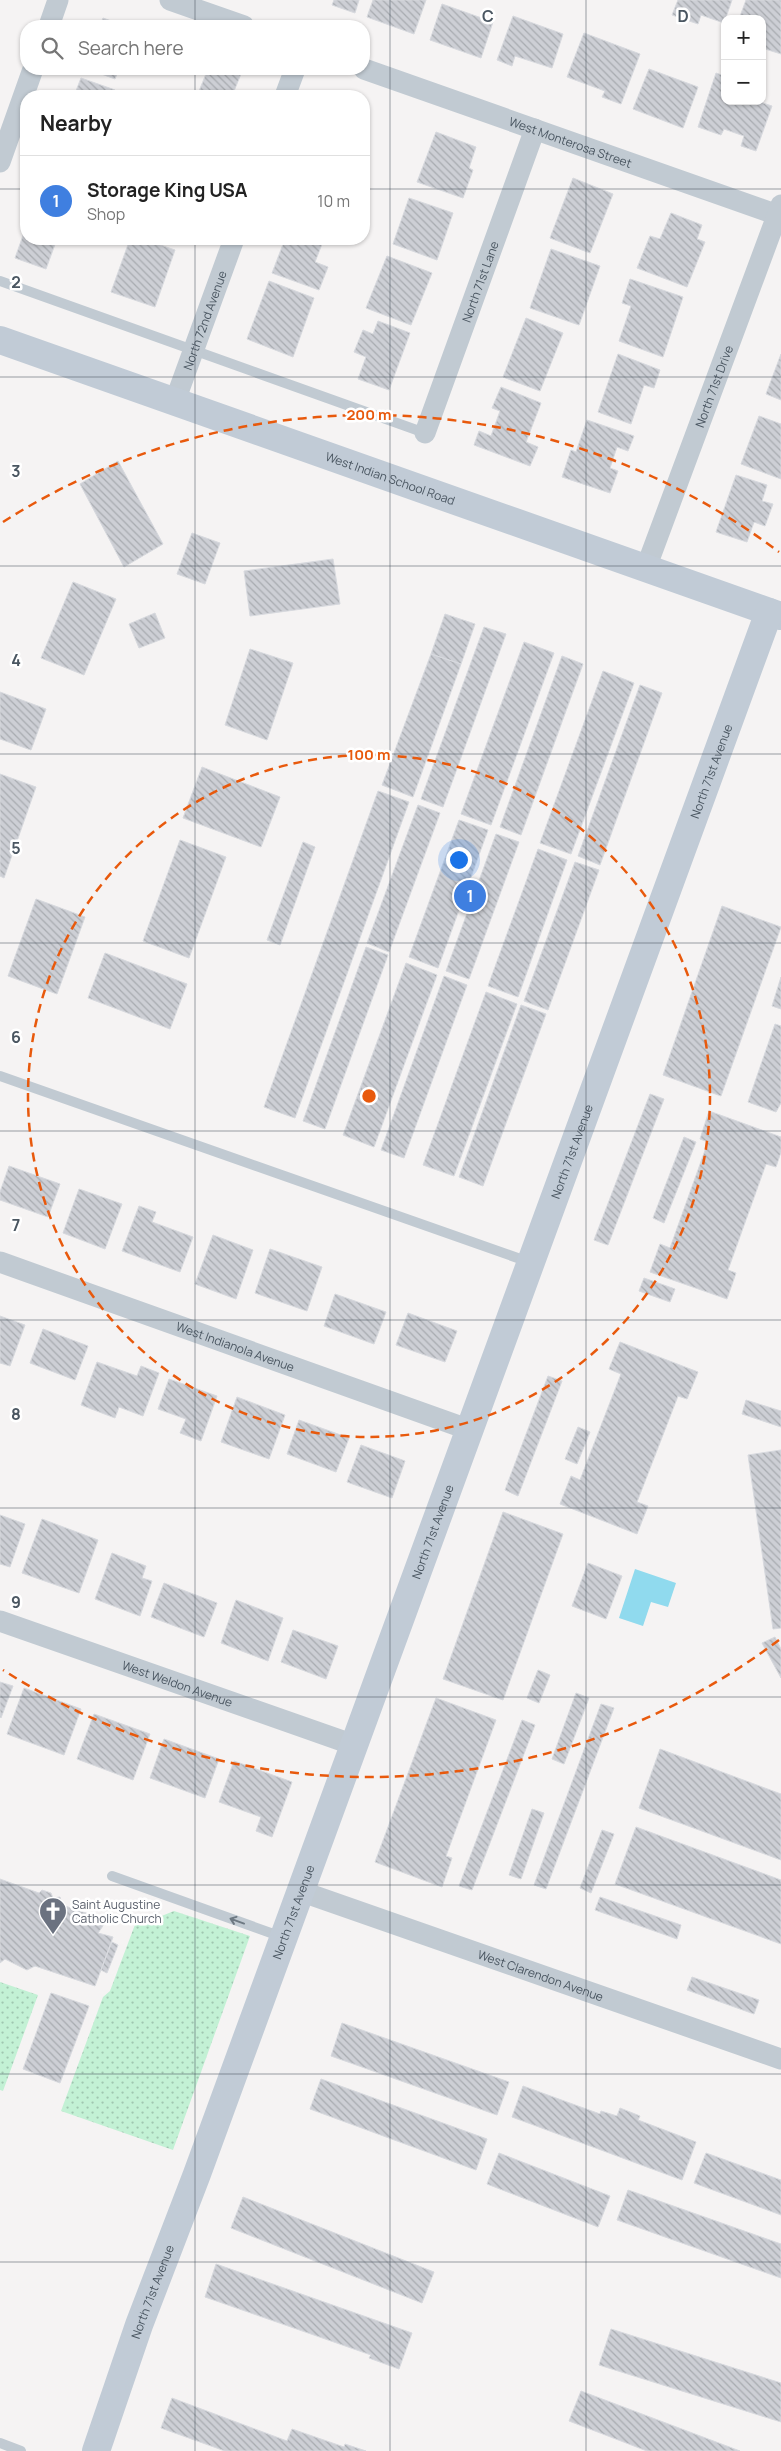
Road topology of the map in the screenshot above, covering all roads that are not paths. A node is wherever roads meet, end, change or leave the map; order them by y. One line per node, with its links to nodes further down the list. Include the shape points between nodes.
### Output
1 (58, 0): 3 (street)
2 (170, 0): 4 (street)
3 (51, 20)
4 (227, 20)
5 (370, 70): 11 (street, West Monterosa Street)
6 (32, 75): 8 (street)
7 (293, 75): 9 (street)
8 (26, 90)
9 (288, 90)
10 (20, 107): 12 (street)
11 (535, 129): 13 (street, West Monterosa Street); 19 (street, North 71st Lane)
12 (0, 162)
13 (779, 210): 20 (street, North 71st Drive)
14 (232, 245): 17 (street, North 72nd Avenue)
15 (0, 282): 17 (lane)
16 (0, 340): 18 (street, West Indian School Road)
17 (194, 350): 18 (street, North 72nd Avenue); 19 (lane)
18 (175, 401): 20 (street, West Indian School Road)
19 (426, 433)
20 (646, 568): 21 (street, West Indian School Road)
21 (775, 614): 24 (street, North 71st Avenue)
22 (0, 1076): 24 (lane)
23 (0, 1262): 25 (street, West Indianola Avenue)
24 (530, 1262): 25 (street, North 71st Avenue)
25 (470, 1430): 27 (street, North 71st Avenue)
26 (0, 1621): 27 (street, West Weldon Avenue)
27 (354, 1746): 29 (street, North 71st Avenue)
28 (112, 1876): 30 (lane, one-way to 28)
29 (300, 1891): 30 (street, North 71st Avenue); 31 (street, West Clarendon Avenue)
30 (283, 1937): 34 (street, North 71st Avenue)
31 (781, 2060)
32 (0, 2443): 33 (lane)
33 (21, 2451)
34 (96, 2451)

